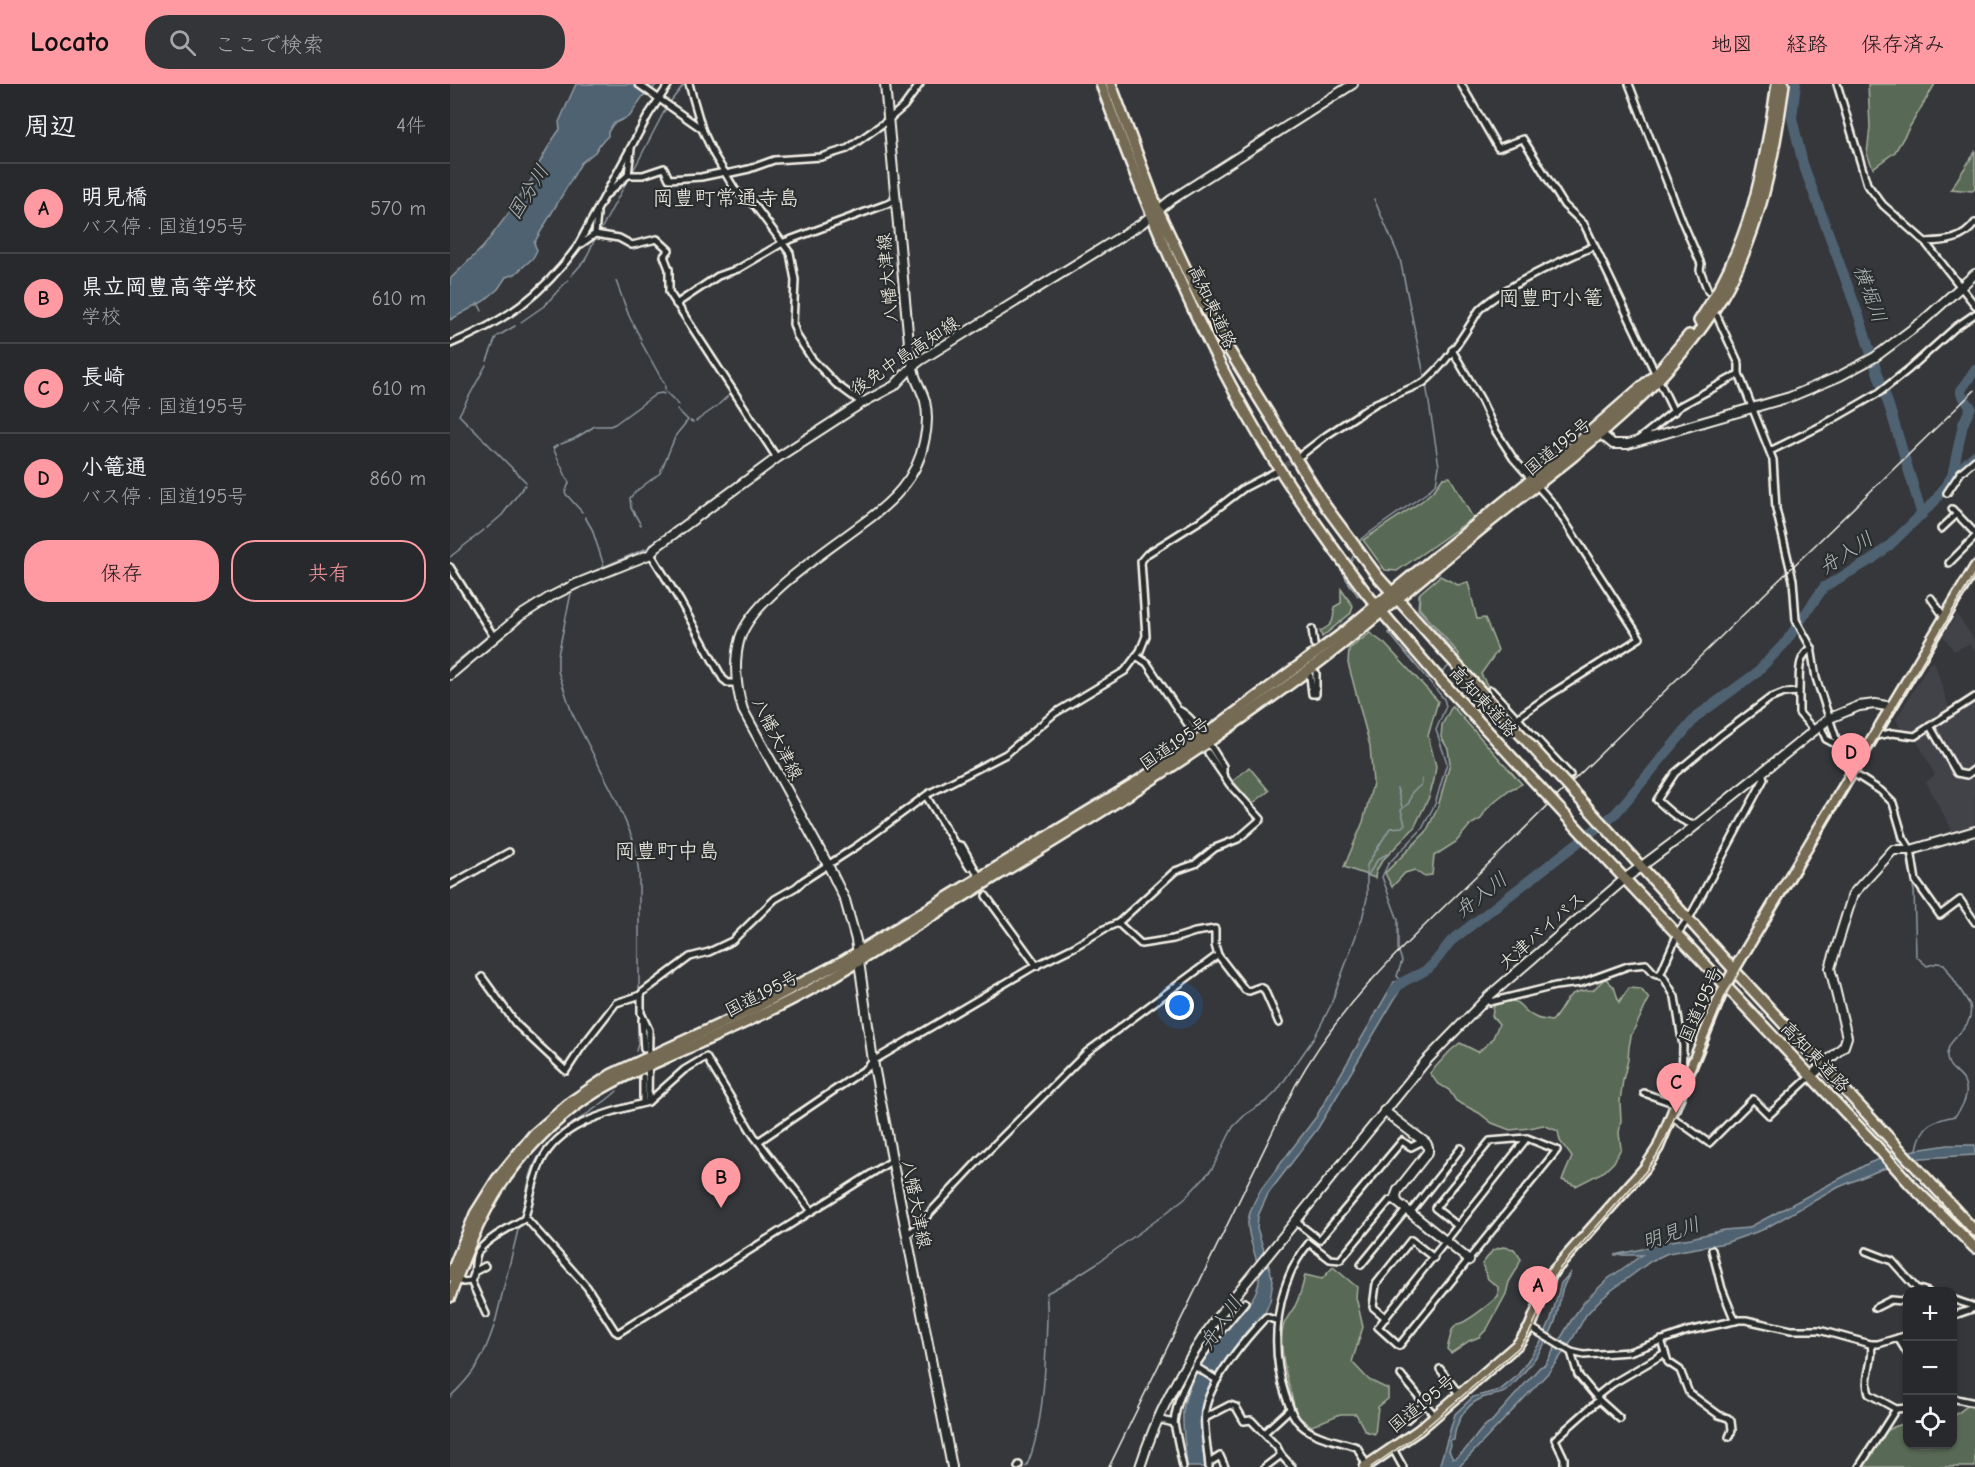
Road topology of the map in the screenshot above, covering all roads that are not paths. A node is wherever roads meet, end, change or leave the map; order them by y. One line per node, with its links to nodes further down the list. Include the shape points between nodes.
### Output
1 (638, 84): 14 (street)
2 (669, 84): 14 (street)
3 (689, 84): 16 (street)
4 (885, 84): 15 (main road, 八幡大津線)
5 (921, 84): 15 (street)
6 (1101, 84): 23 (highway, 高知東道路)
7 (1111, 84): 23 (highway, 高知東道路)
8 (1353, 84): 23 (main road, 後免中島高知線)
9 (1461, 84): 28 (street, via 1498,148 1523,139 1564,205 1584,224)
10 (1629, 84): 32 (street, via 1701,264)
11 (1777, 84): 41 (highway, 国道195号, via 1760,181 1746,231 1701,317)
12 (1784, 84): 41 (highway, 国道195号, via 1766,188 1743,255 1720,300 1686,348)
13 (1837, 84): 27 (street, via 1867,184 1883,205)
14 (659, 98): 16 (street); 17 (street)
15 (888, 120): 18 (street, via 837,154 774,160); 21 (main road, 八幡大津線)
16 (702, 129): 18 (street)
17 (631, 147): 19 (street); 20 (street)
18 (726, 173): 19 (street, via 669,179 663,168); 26 (street, via 736,191 755,206)
19 (628, 175): 20 (street)
20 (604, 198): 22 (street)
21 (895, 201): 26 (street); 39 (main road, 八幡大津線)
22 (597, 209): 25 (street); 29 (street)
23 (1155, 213): 39 (main road, 後免中島高知線); 62 (highway, 高知東道路, via 1226,345 1303,471 1368,564); 64 (highway, 高知東道路, via 1192,305 1233,388 1300,500)
24 (1975, 223): 27 (street, via 1950,241)
25 (595, 234): 29 (street); 33 (street, via 619,237 632,245 660,240 669,250 664,256 669,271 668,290)
26 (784, 242): 33 (street, via 718,276); 42 (street, via 794,267 792,314 797,336 836,384)
27 (1925, 242): 31 (street)
28 (1594, 246): 38 (street, via 1485,303); 41 (street)
29 (578, 247): 37 (street, via 531,299 487,328)
30 (1975, 274): 31 (main road)
31 (1960, 288): 34 (street); 43 (main road, via 1872,359 1811,390)
32 (1708, 291)
33 (676, 304): 49 (street)
34 (1975, 305)
35 (1975, 314): 47 (street, via 1884,389)
36 (1717, 316): 40 (street, via 1730,340)
37 (450, 344)
38 (1452, 351): 48 (street, via 1422,383 1370,407); 52 (street)
39 (912, 366): 42 (main road, 後免中島高知線, via 894,386); 72 (main road, 八幡大津線, via 927,415 924,442 910,477 886,505 758,608 740,637)
40 (1739, 374): 43 (street); 44 (street, via 1680,405)
41 (1658, 376): 44 (street); 45 (highway, 国道195号)
42 (862, 403): 49 (main road, 後免中島高知線)
43 (1753, 409): 46 (main road); 47 (street)
44 (1674, 412): 46 (street)
45 (1597, 431): 46 (main road, via 1613,444); 52 (highway, 国道195号)
46 (1635, 442)
47 (1770, 451): 69 (street, via 1796,620)
48 (1301, 455)
49 (777, 458): 58 (main road, 後免中島高知線)
50 (1975, 460): 53 (street)
51 (1275, 472): 70 (street, via 1245,488 1141,561 1146,636)
52 (1530, 485): 62 (highway, 国道195号); 78 (street, via 1554,505 1641,638)
53 (1947, 493)
54 (1952, 509): 55 (street)
55 (1957, 514): 56 (street); 57 (street)
56 (1941, 529)
57 (1975, 535): 59 (street)
58 (651, 554): 67 (main road, 後免中島高知線, via 550,597); 72 (street, via 723,679)
59 (1949, 563)
60 (450, 567): 67 (street)
61 (1975, 567): 65 (highway, 国道195号)
62 (1395, 595): 64 (highway, 国道195号); 98 (highway, 高知東道路, bridge)
63 (1931, 598): 65 (street)
64 (1379, 608): 83 (highway, 国道195号); 83 (highway, 国道195号, via 1311,672); 99 (highway, 高知東道路, bridge, via 1435,674)
65 (1945, 618): 76 (highway, 国道195号)
66 (1312, 629): 68 (street)
67 (494, 637): 71 (main road, 後免中島高知線)
68 (1314, 644)
69 (1812, 648): 74 (street, via 1800,658); 79 (street, via 1816,678)
70 (1137, 656): 77 (street, via 1150,668); 90 (street, via 1121,674 1055,713 1006,754)
71 (450, 675)
72 (736, 683): 96 (main road, 八幡大津線, via 743,710)
73 (1491, 690): 78 (street)
74 (1799, 692): 81 (street, via 1799,713); 91 (street, via 1769,699 1675,773 1657,800 1688,824)
75 (1975, 697): 80 (street)
76 (1892, 707): 79 (main road, 大津バイパス, via 1859,706); 82 (highway, 国道195号)
77 (1178, 710): 83 (street); 83 (street, via 1184,711)
78 (1517, 718): 89 (street)
79 (1830, 718): 81 (main road, 大津バイパス); 84 (street)
80 (1930, 726): 82 (street, via 1915,736); 85 (street, via 1957,773 1967,775)
81 (1817, 728): 84 (street); 86 (main road, 大津バイパス)
82 (1875, 736): 87 (highway, 国道195号)
83 (1203, 741): 88 (street); 88 (street, via 1223,766); 100 (highway, 国道195号)
84 (1839, 746): 87 (street, via 1844,763)
85 (1975, 770)
86 (1762, 772): 91 (main road, 大津バイパス); 103 (street, via 1764,779)
87 (1853, 772): 94 (street, via 1893,803); 110 (highway, 国道195号)
88 (1223, 773): 105 (street, via 1261,819 1238,839 1175,871)
89 (1570, 775)
90 (926, 796): 93 (street); 96 (street)
91 (1695, 825): 98 (main road, 大津バイパス)
92 (1975, 831): 94 (main road)
93 (953, 842): 97 (street); 100 (street, via 962,846)
94 (1911, 850): 104 (street, via 1916,881 1940,915 1960,900); 119 (main road, via 1893,850 1850,900 1830,968 1846,1037 1844,1046)
95 (509, 852): 101 (street)
96 (828, 865): 108 (main road, 八幡大津線, via 845,900); 114 (street, via 775,899 732,941 690,957)
97 (969, 867)
98 (1641, 867): 99 (main road, 大津バイパス); 103 (highway, 高知東道路)
99 (1626, 878): 106 (highway, 高知東道路); 115 (main road, 大津バイパス)
100 (982, 880): 108 (highway, 国道195号)
101 (450, 885)
102 (986, 897): 109 (street)
103 (1689, 920): 106 (street); 110 (highway, 高知東道路)
104 (1975, 922)
105 (1118, 923): 107 (street, via 1141,944 1215,929); 109 (street)
106 (1678, 933): 111 (street); 113 (highway, 高知東道路)
107 (1218, 955): 116 (street, via 1245,990 1264,990); 140 (street, via 1087,1052)
108 (858, 956): 117 (highway, 国道195号, via 753,1010); 118 (main road, 八幡大津線)
109 (1037, 966): 118 (street)
110 (1734, 970): 113 (highway, 国道195号); 119 (highway, 高知東道路)
111 (1660, 975): 115 (street, via 1646,964 1628,966 1581,983 1490,1002); 122 (street, via 1675,997 1683,1046)
112 (482, 977): 114 (street, via 516,1024 566,1071 616,1003)
113 (1726, 986): 120 (highway, 高知東道路); 122 (highway, 国道195号)
114 (640, 996): 117 (street, via 641,1013 649,1030)
115 (1487, 998): 126 (main road, 大津バイパス)
116 (1279, 1023)
117 (647, 1057): 124 (street); 150 (highway, 国道195号, via 592,1087 533,1135 496,1179 475,1214)
118 (873, 1061): 129 (street); 132 (main road, 八幡大津線)
119 (1823, 1065): 120 (main road); 139 (highway, 高知東道路)
120 (1811, 1076): 127 (street, via 1769,1115 1753,1099 1709,1143); 142 (highway, 高知東道路)
121 (643, 1077): 124 (street)
122 (1684, 1086): 125 (highway, 国道195号)
123 (1644, 1093): 125 (street)
124 (645, 1103): 129 (street, via 706,1057); 136 (street, via 591,1118 558,1141 537,1172)
125 (1676, 1104): 127 (highway, 国道195号)
126 (1384, 1111): 130 (main road); 137 (main road, 大津バイパス)
127 (1671, 1116): 164 (highway, 国道195号, via 1661,1143 1645,1168 1552,1274)
128 (1527, 1138): 138 (street); 138 (street, via 1490,1141 1435,1208); 146 (street, via 1557,1150)
129 (759, 1141): 134 (street)
130 (1423, 1141): 133 (main road, via 1428,1152 1398,1190); 137 (street, via 1411,1148 1402,1141 1319,1240)
131 (1461, 1148): 135 (street)
132 (893, 1160): 134 (street); 140 (main road, 八幡大津線)
133 (1397, 1202): 135 (main road); 162 (street, via 1390,1200 1340,1260 1332,1260 1309,1243 1297,1257)
134 (811, 1210): 136 (street, via 618,1333 587,1287)
135 (1408, 1211): 141 (main road); 147 (street)
136 (522, 1220): 149 (street, via 481,1247 475,1260)
137 (1295, 1221): 186 (main road, 大津バイパス, via 1196,1347)
138 (1458, 1226): 141 (street)
139 (1975, 1231)
140 (907, 1234): 196 (main road, 八幡大津線)
141 (1446, 1243): 145 (street); 146 (main road)
142 (1975, 1248)
143 (1712, 1250): 163 (street)
144 (1866, 1251): 152 (street, via 1892,1261)
145 (1434, 1258): 161 (street); 161 (street, via 1411,1240 1376,1284 1373,1307)
146 (1469, 1260): 161 (street, via 1399,1346 1378,1327)
147 (1361, 1265)
148 (485, 1266): 149 (street)
149 (476, 1271): 151 (street)
150 (452, 1277): 151 (street); 153 (highway, 国道195号)
151 (471, 1281): 159 (street)
152 (1915, 1287)
153 (450, 1297)
154 (1903, 1300): 158 (street, via 1890,1300)
155 (1957, 1300): 157 (street)
156 (1245, 1302): 172 (street, via 1215,1338)
157 (1975, 1307): 160 (street)
158 (1875, 1308)
159 (486, 1314)
160 (1957, 1314)
161 (1386, 1318)
162 (1278, 1321): 175 (street, via 1266,1317); 182 (street, via 1278,1368)
163 (1735, 1321): 167 (street); 168 (street, via 1819,1330)
164 (1530, 1327): 170 (street); 176 (highway, 国道195号, via 1518,1344)
165 (1903, 1336): 166 (street)
166 (1898, 1338): 168 (street); 169 (street)
167 (1661, 1340): 170 (street, via 1629,1352 1584,1355); 171 (street)
168 (1872, 1344): 183 (street, via 1874,1353 1866,1386 1869,1394)
169 (1903, 1346)
170 (1570, 1351): 177 (street, via 1578,1375)
171 (1665, 1353): 177 (street, via 1612,1384); 191 (street, via 1668,1362 1680,1370 1689,1394 1731,1421)
172 (1198, 1368): 175 (street); 189 (street, via 1179,1398)
173 (1440, 1369): 176 (street)
174 (1401, 1375): 180 (street)
175 (1216, 1380): 185 (street)
176 (1460, 1395): 184 (highway, 国道195号)
177 (1598, 1398): 187 (street); 203 (street, via 1555,1439)
178 (1957, 1399): 179 (street)
179 (1975, 1403)
180 (1424, 1404): 184 (street); 188 (street)
181 (1903, 1408): 183 (street)
182 (1290, 1409): 190 (street); 195 (street, via 1310,1431 1357,1447)
183 (1896, 1409): 204 (street)
184 (1435, 1416): 192 (highway, 国道195号)
185 (1205, 1418): 190 (street, via 1230,1405 1236,1407 1244,1421 1251,1420); 194 (street)
186 (1157, 1419): 189 (street); 197 (main road)
187 (1620, 1419)
188 (1406, 1420)
189 (1174, 1423): 198 (street)
190 (1264, 1433): 193 (street)
191 (1730, 1437)
192 (1393, 1449): 195 (highway, 国道195号, via 1378,1462); 202 (street)
193 (1281, 1455): 200 (street); 201 (street)
194 (1209, 1465): 199 (street, via 1220,1456)
195 (1366, 1466)
196 (952, 1467)
197 (1140, 1467)
198 (1184, 1467)
199 (1225, 1467)
200 (1265, 1467)
201 (1293, 1467)
202 (1403, 1467)
203 (1564, 1467)
204 (1859, 1467)

